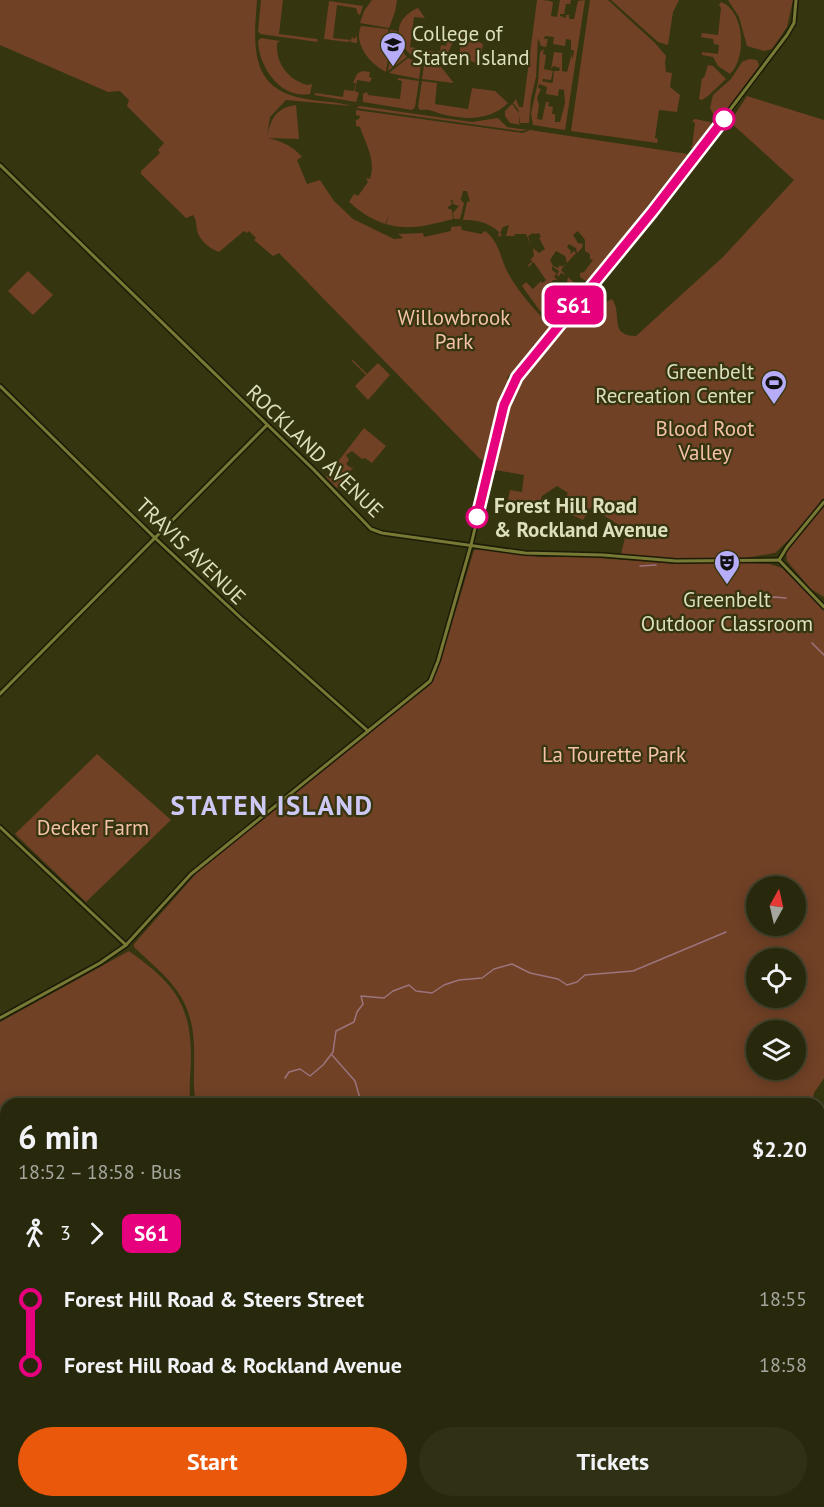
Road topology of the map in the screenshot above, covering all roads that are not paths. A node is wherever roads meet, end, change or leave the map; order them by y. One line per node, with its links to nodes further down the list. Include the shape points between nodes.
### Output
1 (796, 0): 7 (street, via 794,23 787,34 652,212 517,377 504,405)
2 (0, 165): 4 (street, ROCKLAND AVENUE)
3 (0, 386): 6 (street, TRAVIS AVENUE)
4 (267, 425): 6 (street); 7 (street, ROCKLAND AVENUE, via 372,529)
5 (824, 502): 8 (street)
6 (155, 538): 10 (street); 11 (street, TRAVIS AVENUE)
7 (471, 545): 8 (street, ROCKLAND AVENUE, via 525,553 669,561); 11 (street, via 431,678)
8 (779, 560): 9 (street)
9 (824, 607)
10 (0, 694)
11 (368, 730): 13 (street, via 191,874)
12 (0, 827): 13 (street)
13 (126, 945): 14 (street)
14 (0, 1018)

